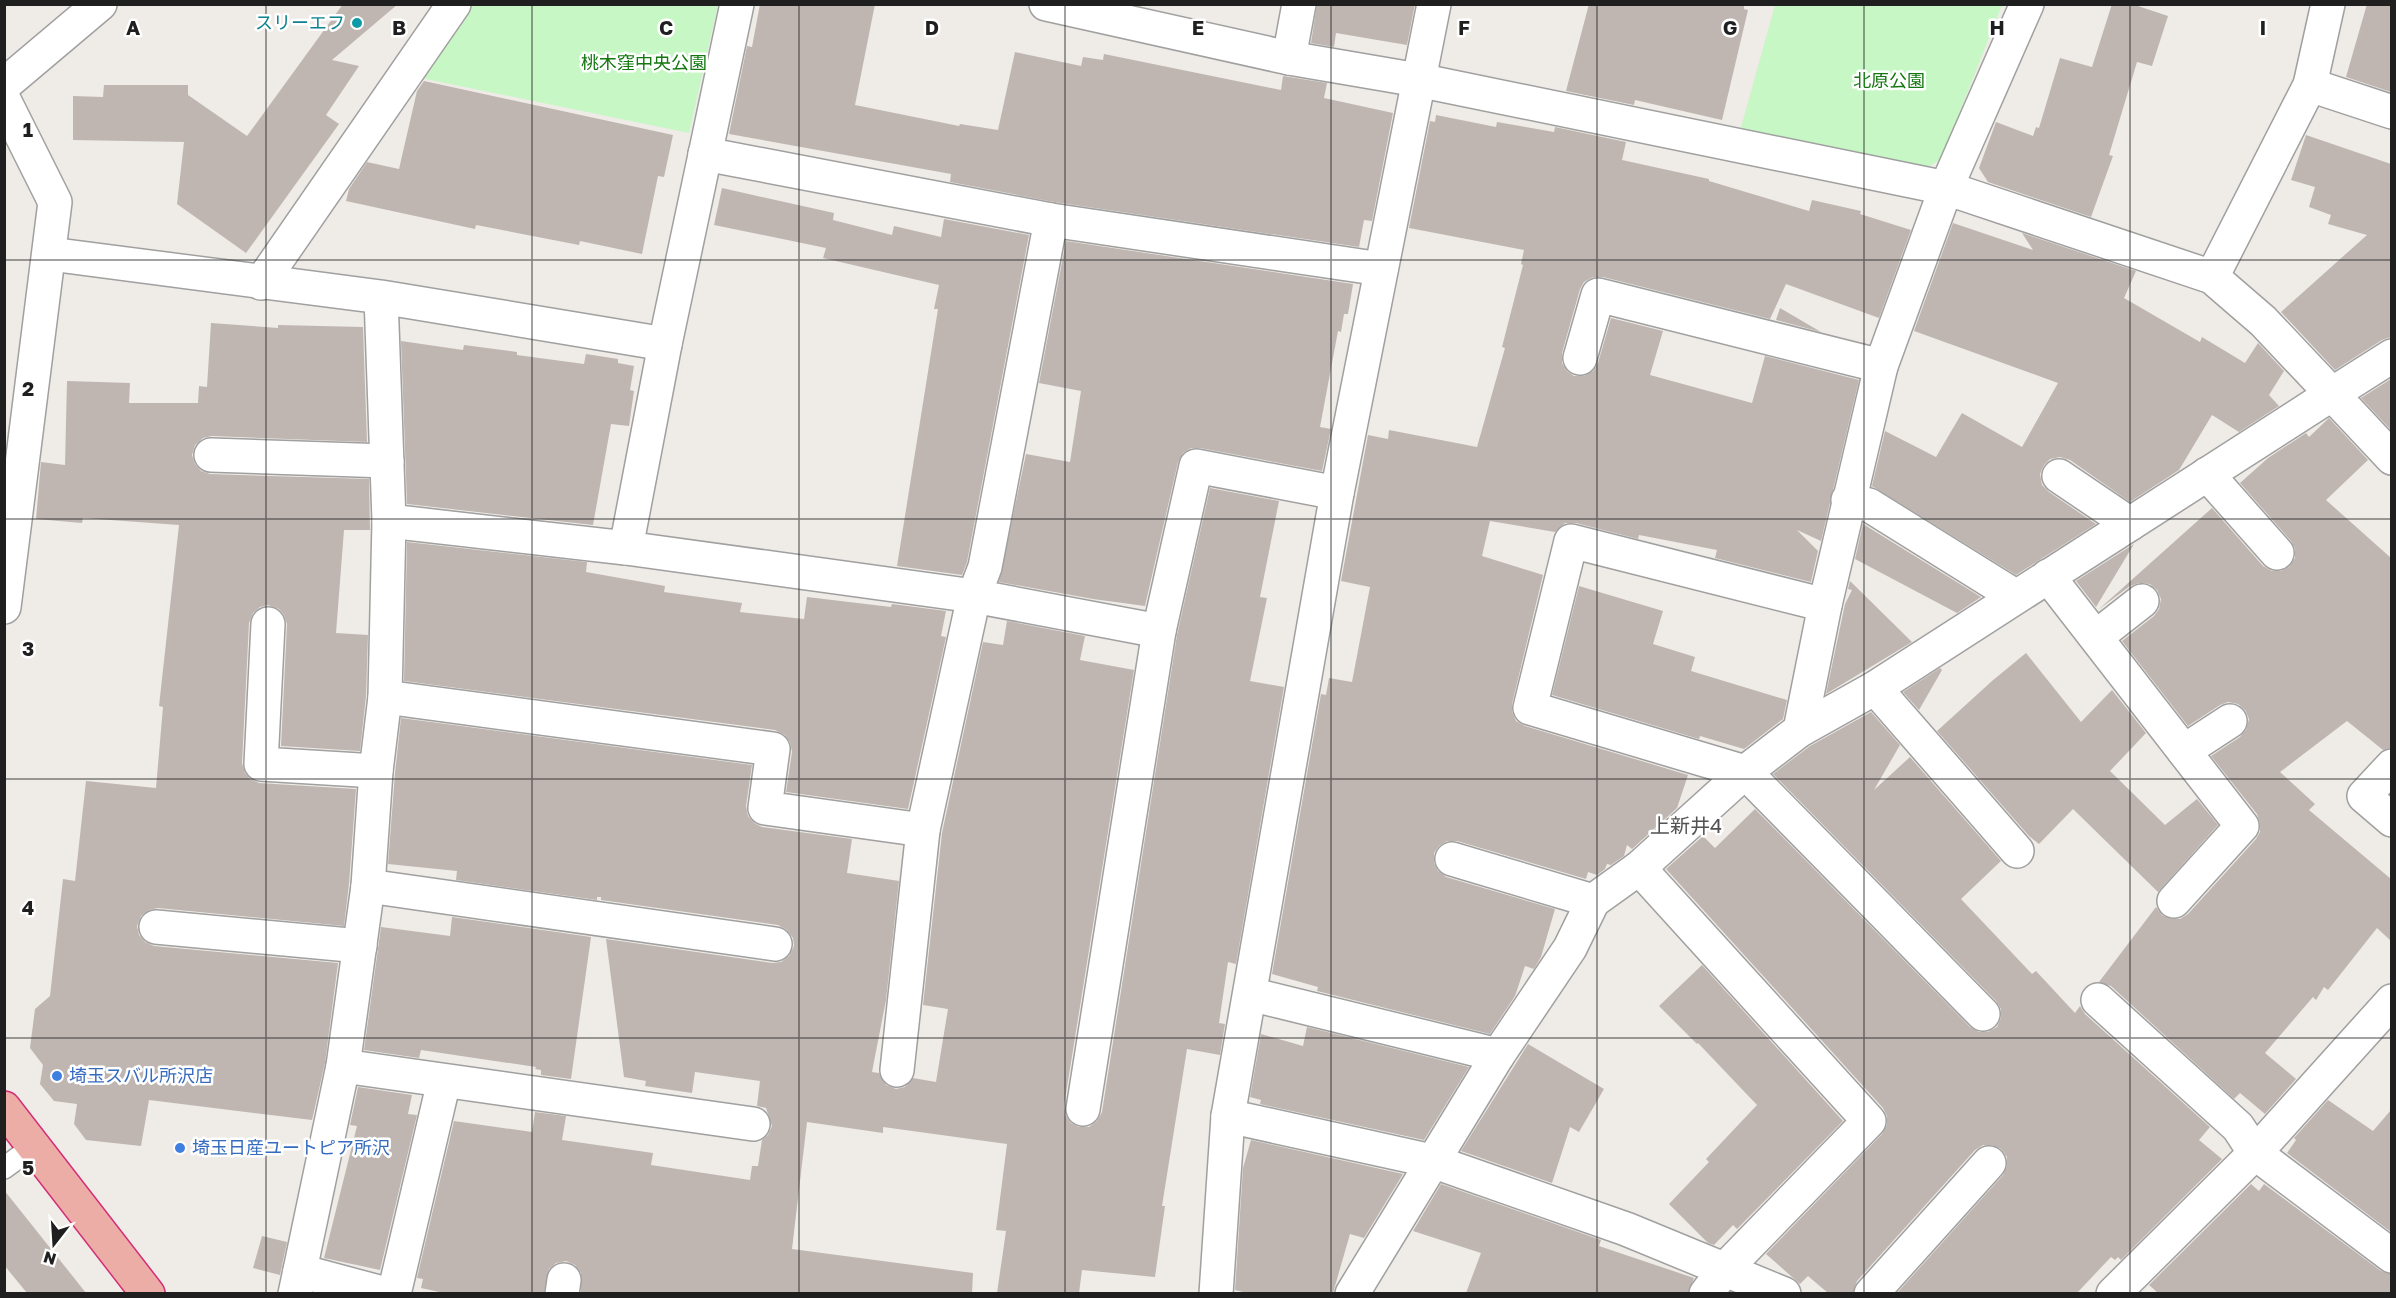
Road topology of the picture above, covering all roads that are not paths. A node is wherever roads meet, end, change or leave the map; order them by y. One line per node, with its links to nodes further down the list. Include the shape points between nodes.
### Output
1 (100, 4): 11 (street)
2 (453, 4): 21 (street)
3 (738, 4): 15 (street)
4 (1046, 4): 9 (street)
5 (1299, 4): 9 (street)
6 (1434, 4): 10 (street)
7 (2027, 4): 16 (street)
8 (2318, 7): 12 (street)
9 (1289, 58): 10 (street)
10 (1418, 80): 16 (street); 19 (street)
11 (4, 85)
12 (2310, 85): 14 (street); 20 (street)
13 (4, 100): 18 (street, via 55,202)
14 (2391, 112)
15 (705, 154): 17 (street); 23 (street)
16 (1946, 188): 20 (street); 26 (street)
17 (1051, 220): 19 (street); 40 (street, via 985,567)
18 (50, 255): 21 (street); 44 (street)
19 (1381, 269): 33 (street)
20 (2212, 277): 27 (street, via 2263,321)
21 (261, 283): 22 (street)
22 (381, 297): 23 (street); 30 (street)
23 (665, 344): 37 (street)
24 (2391, 356): 27 (street)
25 (1580, 358): 26 (street, via 1598,295)
26 (1881, 366): 34 (street)
27 (2332, 393): 29 (street); 31 (street)
28 (211, 455): 30 (street)
29 (2391, 458)
30 (387, 461): 35 (street)
31 (2207, 474): 36 (street); 38 (street)
32 (2059, 476): 36 (street)
33 (1337, 493): 46 (street, via 1196,466); 67 (street)
34 (1848, 500): 41 (street, via 1869,505); 43 (street)
35 (389, 521): 37 (street); 49 (street)
36 (2130, 524): 39 (street)
37 (626, 548): 40 (street)
38 (2277, 553)
39 (2048, 576): 41 (street); 47 (street)
40 (974, 596): 46 (street); 57 (street)
41 (2015, 596): 48 (street)
42 (2142, 601): 47 (street)
43 (1825, 605): 51 (street); 55 (street, via 1571,541 1530,708)
44 (4, 607)
45 (268, 624): 54 (street, via 261,764)
46 (1158, 631): 76 (street)
47 (2096, 637): 52 (street)
48 (1875, 688): 51 (street); 58 (street)
49 (385, 697): 54 (street); 57 (street, via 773,748 765,808)
50 (2230, 722): 52 (street)
51 (1800, 730): 55 (street)
52 (2184, 751): 63 (street, via 2242,826)
53 (2391, 766): 56 (street, via 2364,796)
54 (376, 771): 61 (street)
55 (1745, 772): 60 (street); 70 (street)
56 (2391, 820)
57 (923, 830): 73 (street)
58 (2017, 851)
59 (1452, 859): 62 (street)
60 (1639, 868): 62 (street); 85 (street, via 1869,1121)
61 (368, 886): 65 (street); 66 (street)
62 (1593, 901): 71 (street, via 1570,948)
63 (2174, 901)
64 (156, 927): 66 (street)
65 (775, 944)
66 (360, 946): 72 (street)
67 (1250, 994): 71 (street); 77 (street)
68 (2098, 1000): 80 (street, via 2238,1127)
69 (2391, 1001): 80 (street)
70 (1983, 1014)
71 (1498, 1055): 81 (street)
72 (343, 1066): 74 (street); 86 (street)
73 (897, 1070)
74 (444, 1081): 78 (street); 89 (street)
75 (4, 1108): 79 (highway)
76 (1083, 1109)
77 (1228, 1116): 81 (street); 90 (street)
78 (753, 1124)
79 (34, 1146): 83 (lane); 87 (highway)
80 (2255, 1153): 84 (street); 94 (street)
81 (1432, 1161): 85 (street, via 1626,1229); 91 (street)
82 (1989, 1163): 93 (street)
83 (4, 1168)
84 (2391, 1256)
85 (1716, 1281): 92 (street)
86 (297, 1282): 88 (street)
87 (148, 1293)
88 (386, 1293)
89 (394, 1293)
90 (1216, 1293)
91 (1355, 1293)
92 (1784, 1293)
93 (1871, 1293)
94 (2113, 1293)

